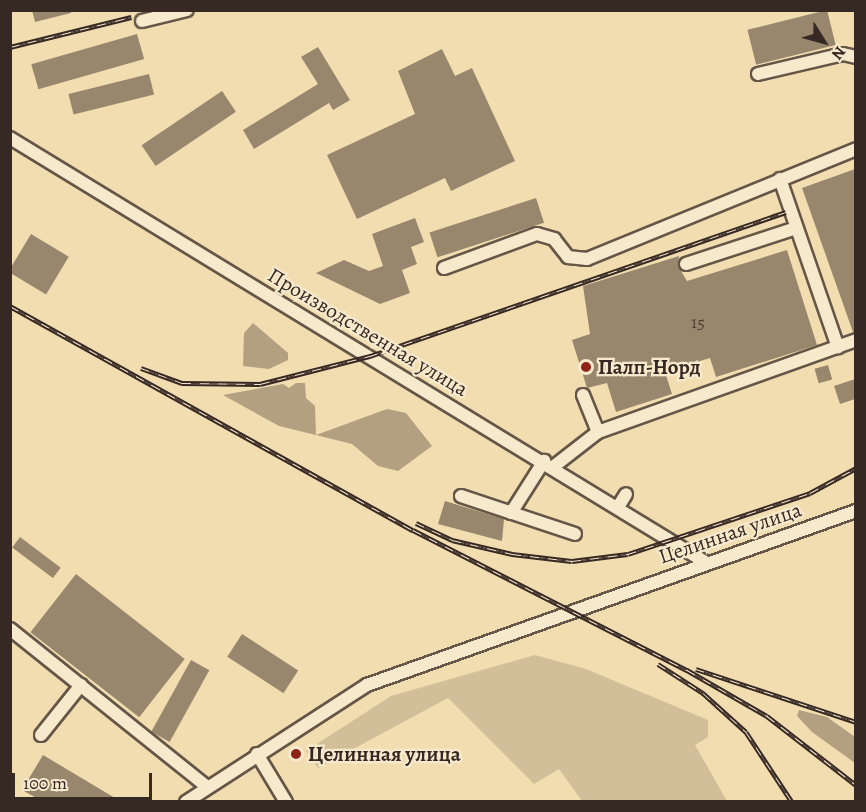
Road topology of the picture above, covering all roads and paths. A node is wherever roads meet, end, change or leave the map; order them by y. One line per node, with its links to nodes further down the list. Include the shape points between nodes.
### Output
1 (187, 10): 2 (street)
2 (142, 21)
3 (855, 57): 4 (street, via 843,54)
4 (758, 74)
5 (10, 138): 15 (street, Производственная улица)
6 (855, 149): 7 (street)
7 (780, 179): 8 (street); 10 (street, via 587,259 568,257 554,240 537,234)
8 (796, 228): 9 (street); 12 (street)
9 (686, 264)
10 (444, 268)
11 (855, 340): 12 (street)
12 (838, 347): 14 (street)
13 (583, 395): 14 (street)
14 (598, 432): 15 (street)
15 (548, 464): 18 (street, Производственная улица); 20 (street)
16 (626, 494): 18 (street)
17 (461, 496): 20 (street)
18 (618, 507): 22 (street, Производственная улица)
19 (855, 511): 22 (street, Целинная улица)
20 (511, 513): 21 (street)
21 (575, 534)
22 (705, 562): 26 (street, Целинная улица, via 367,685)
23 (10, 629): 24 (street)
24 (81, 685): 25 (street); 27 (street)
25 (41, 735)
26 (257, 754): 27 (street, Целинная улица); 29 (street)
27 (207, 787): 28 (street, Целинная улица)
28 (186, 801)
29 (286, 801)

